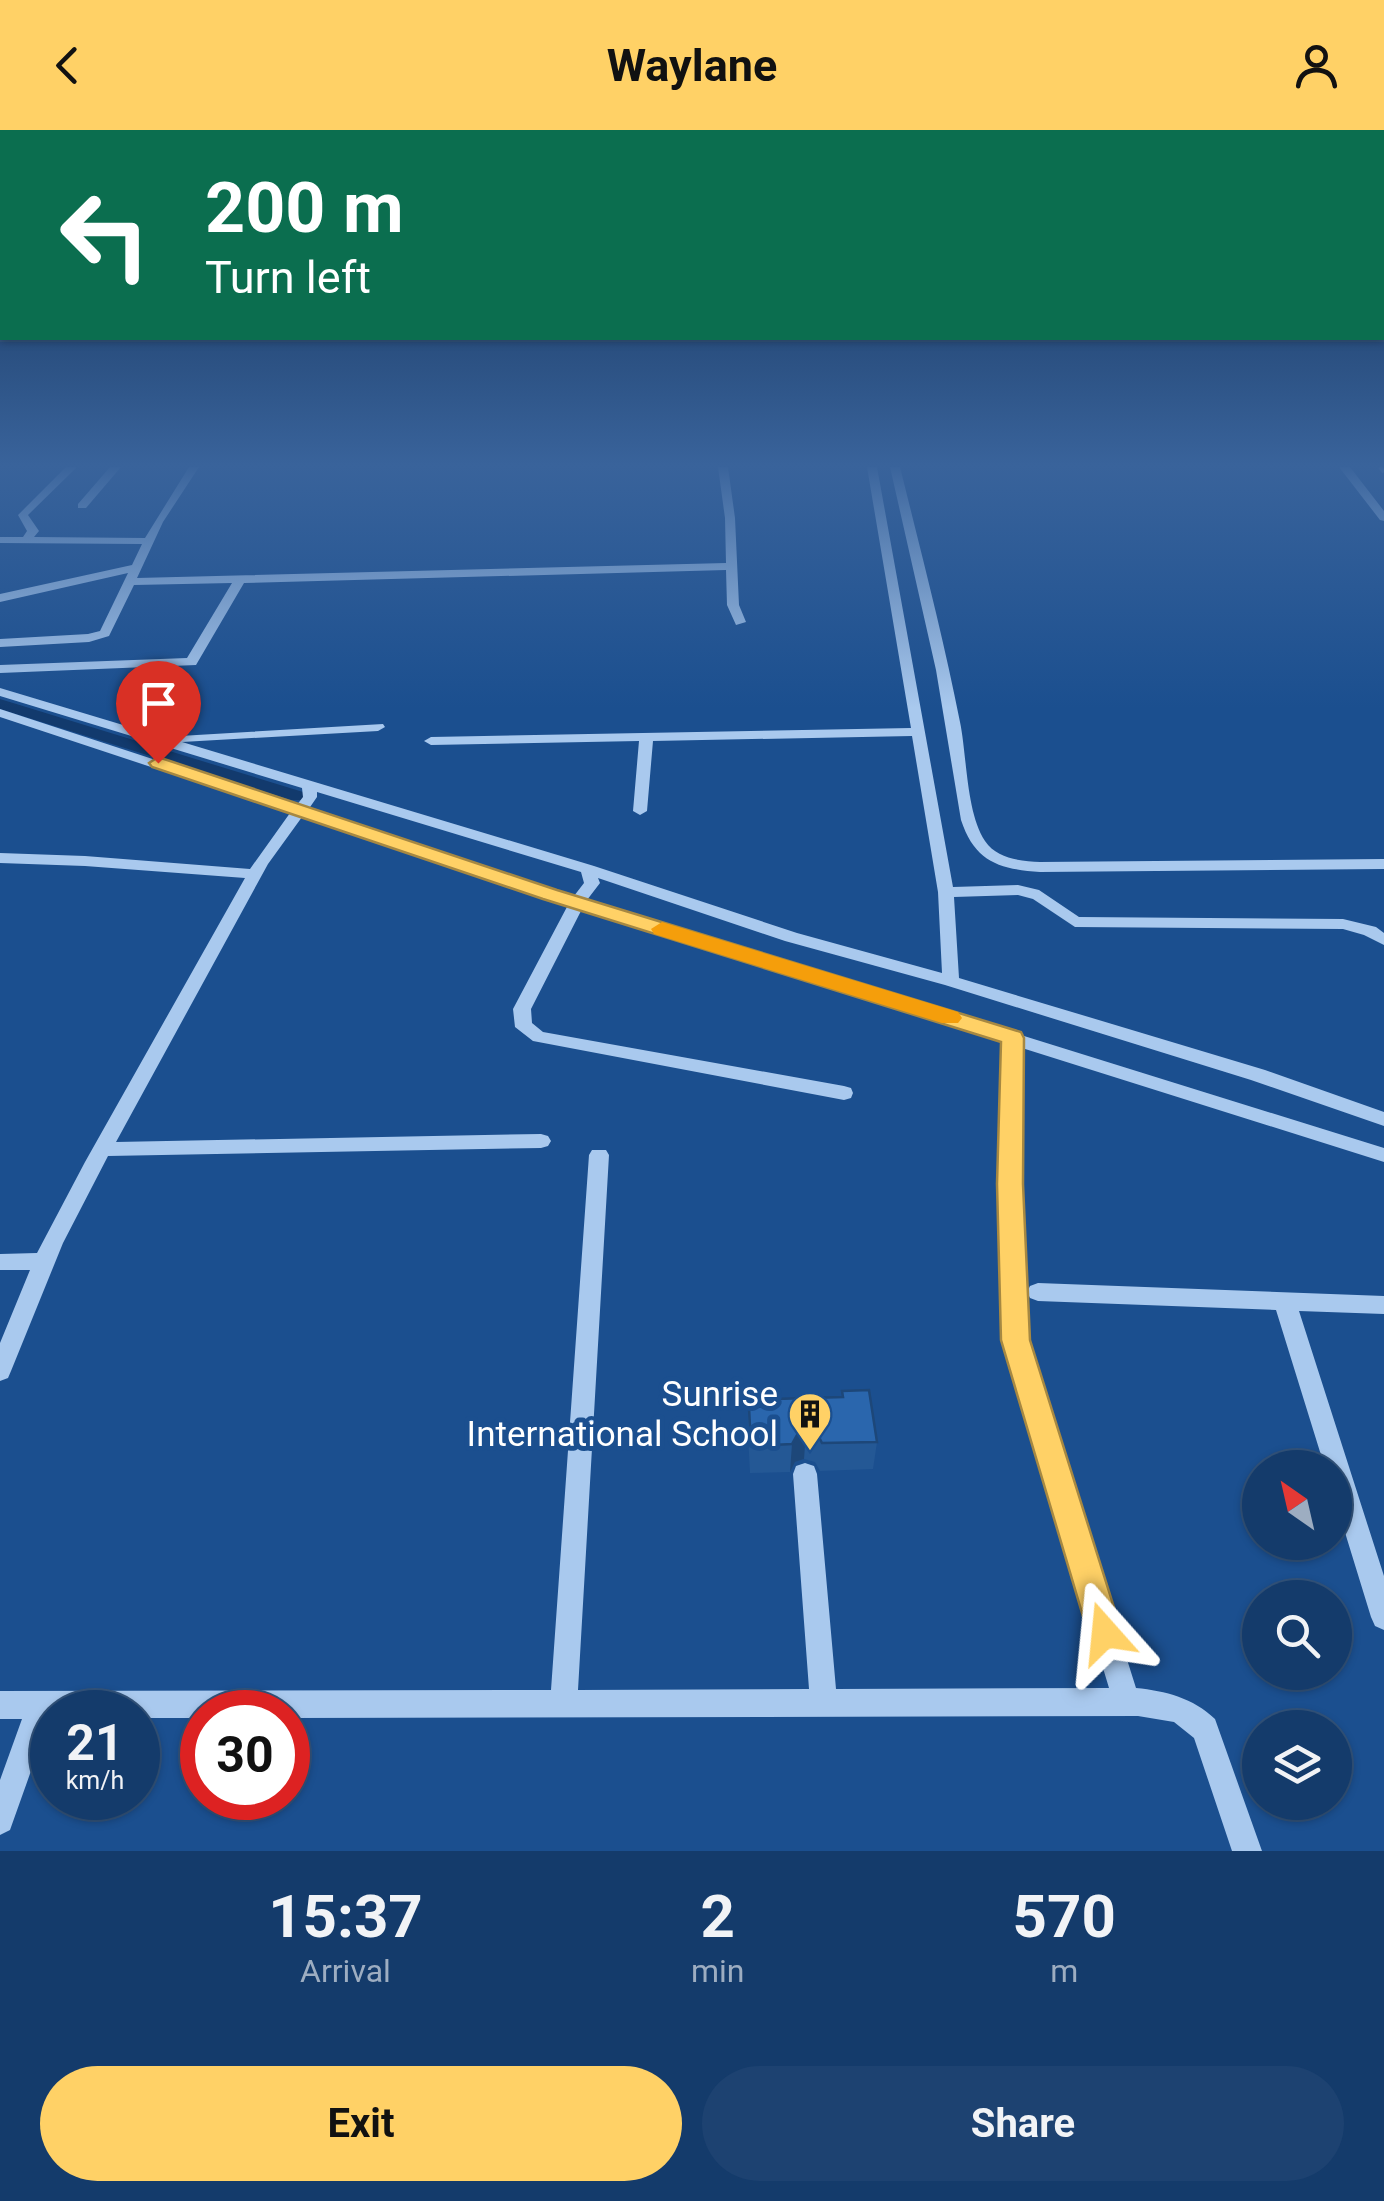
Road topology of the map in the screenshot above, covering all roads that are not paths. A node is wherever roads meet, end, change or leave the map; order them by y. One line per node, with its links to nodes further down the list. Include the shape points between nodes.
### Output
1 (146, 547): 6 (street)
2 (730, 547): 5 (street)
3 (886, 547): 16 (street)
4 (913, 547): 23 (street, via 970,818 978,844 990,854 1040,867)
5 (732, 566): 7 (street); 10 (street)
6 (138, 568): 8 (street); 9 (street)
7 (240, 579): 8 (street); 12 (street, via 191,662)
8 (132, 582): 11 (street, via 100,636)
9 (0, 598)
10 (740, 622)
11 (0, 643)
12 (0, 669)
13 (0, 692): 18 (street)
14 (0, 713): 20 (street)
15 (378, 727): 18 (street)
16 (918, 732): 17 (street); 26 (street)
17 (646, 736): 19 (street); 21 (street)
18 (153, 737): 20 (street)
19 (432, 741)
20 (305, 800): 24 (street); 25 (street); 25 (street)
21 (640, 811)
22 (0, 858): 24 (street)
23 (1384, 864)
24 (255, 874): 33 (street)
25 (585, 888): 28 (street); 29 (street); 30 (street, via 522,1009 526,1031)
26 (946, 892): 27 (street, via 1018,890 1039,895 1075,922 1344,924); 28 (street)
27 (1384, 940)
28 (950, 981): 31 (street)
29 (1012, 1038): 35 (street); 45 (street, via 1016,1340)
30 (844, 1093)
31 (1384, 1118)
32 (541, 1141): 33 (street)
33 (102, 1149): 36 (street)
34 (599, 1155): 44 (street)
35 (1384, 1156)
36 (45, 1260): 37 (street); 41 (street)
37 (0, 1262)
38 (1038, 1292): 39 (street)
39 (1285, 1302): 40 (street); 43 (street)
40 (1384, 1305)
41 (0, 1371)
42 (806, 1474): 46 (street)
43 (1384, 1617)
44 (564, 1702): 46 (street); 48 (street)
45 (1128, 1702): 46 (street); 52 (street, via 1170,1705 1205,1729)
46 (824, 1703)
47 (30, 1704): 49 (street)
48 (160, 1704)
49 (0, 1705)
50 (30, 1735): 51 (street)
51 (0, 1820)
52 (1247, 1851)

